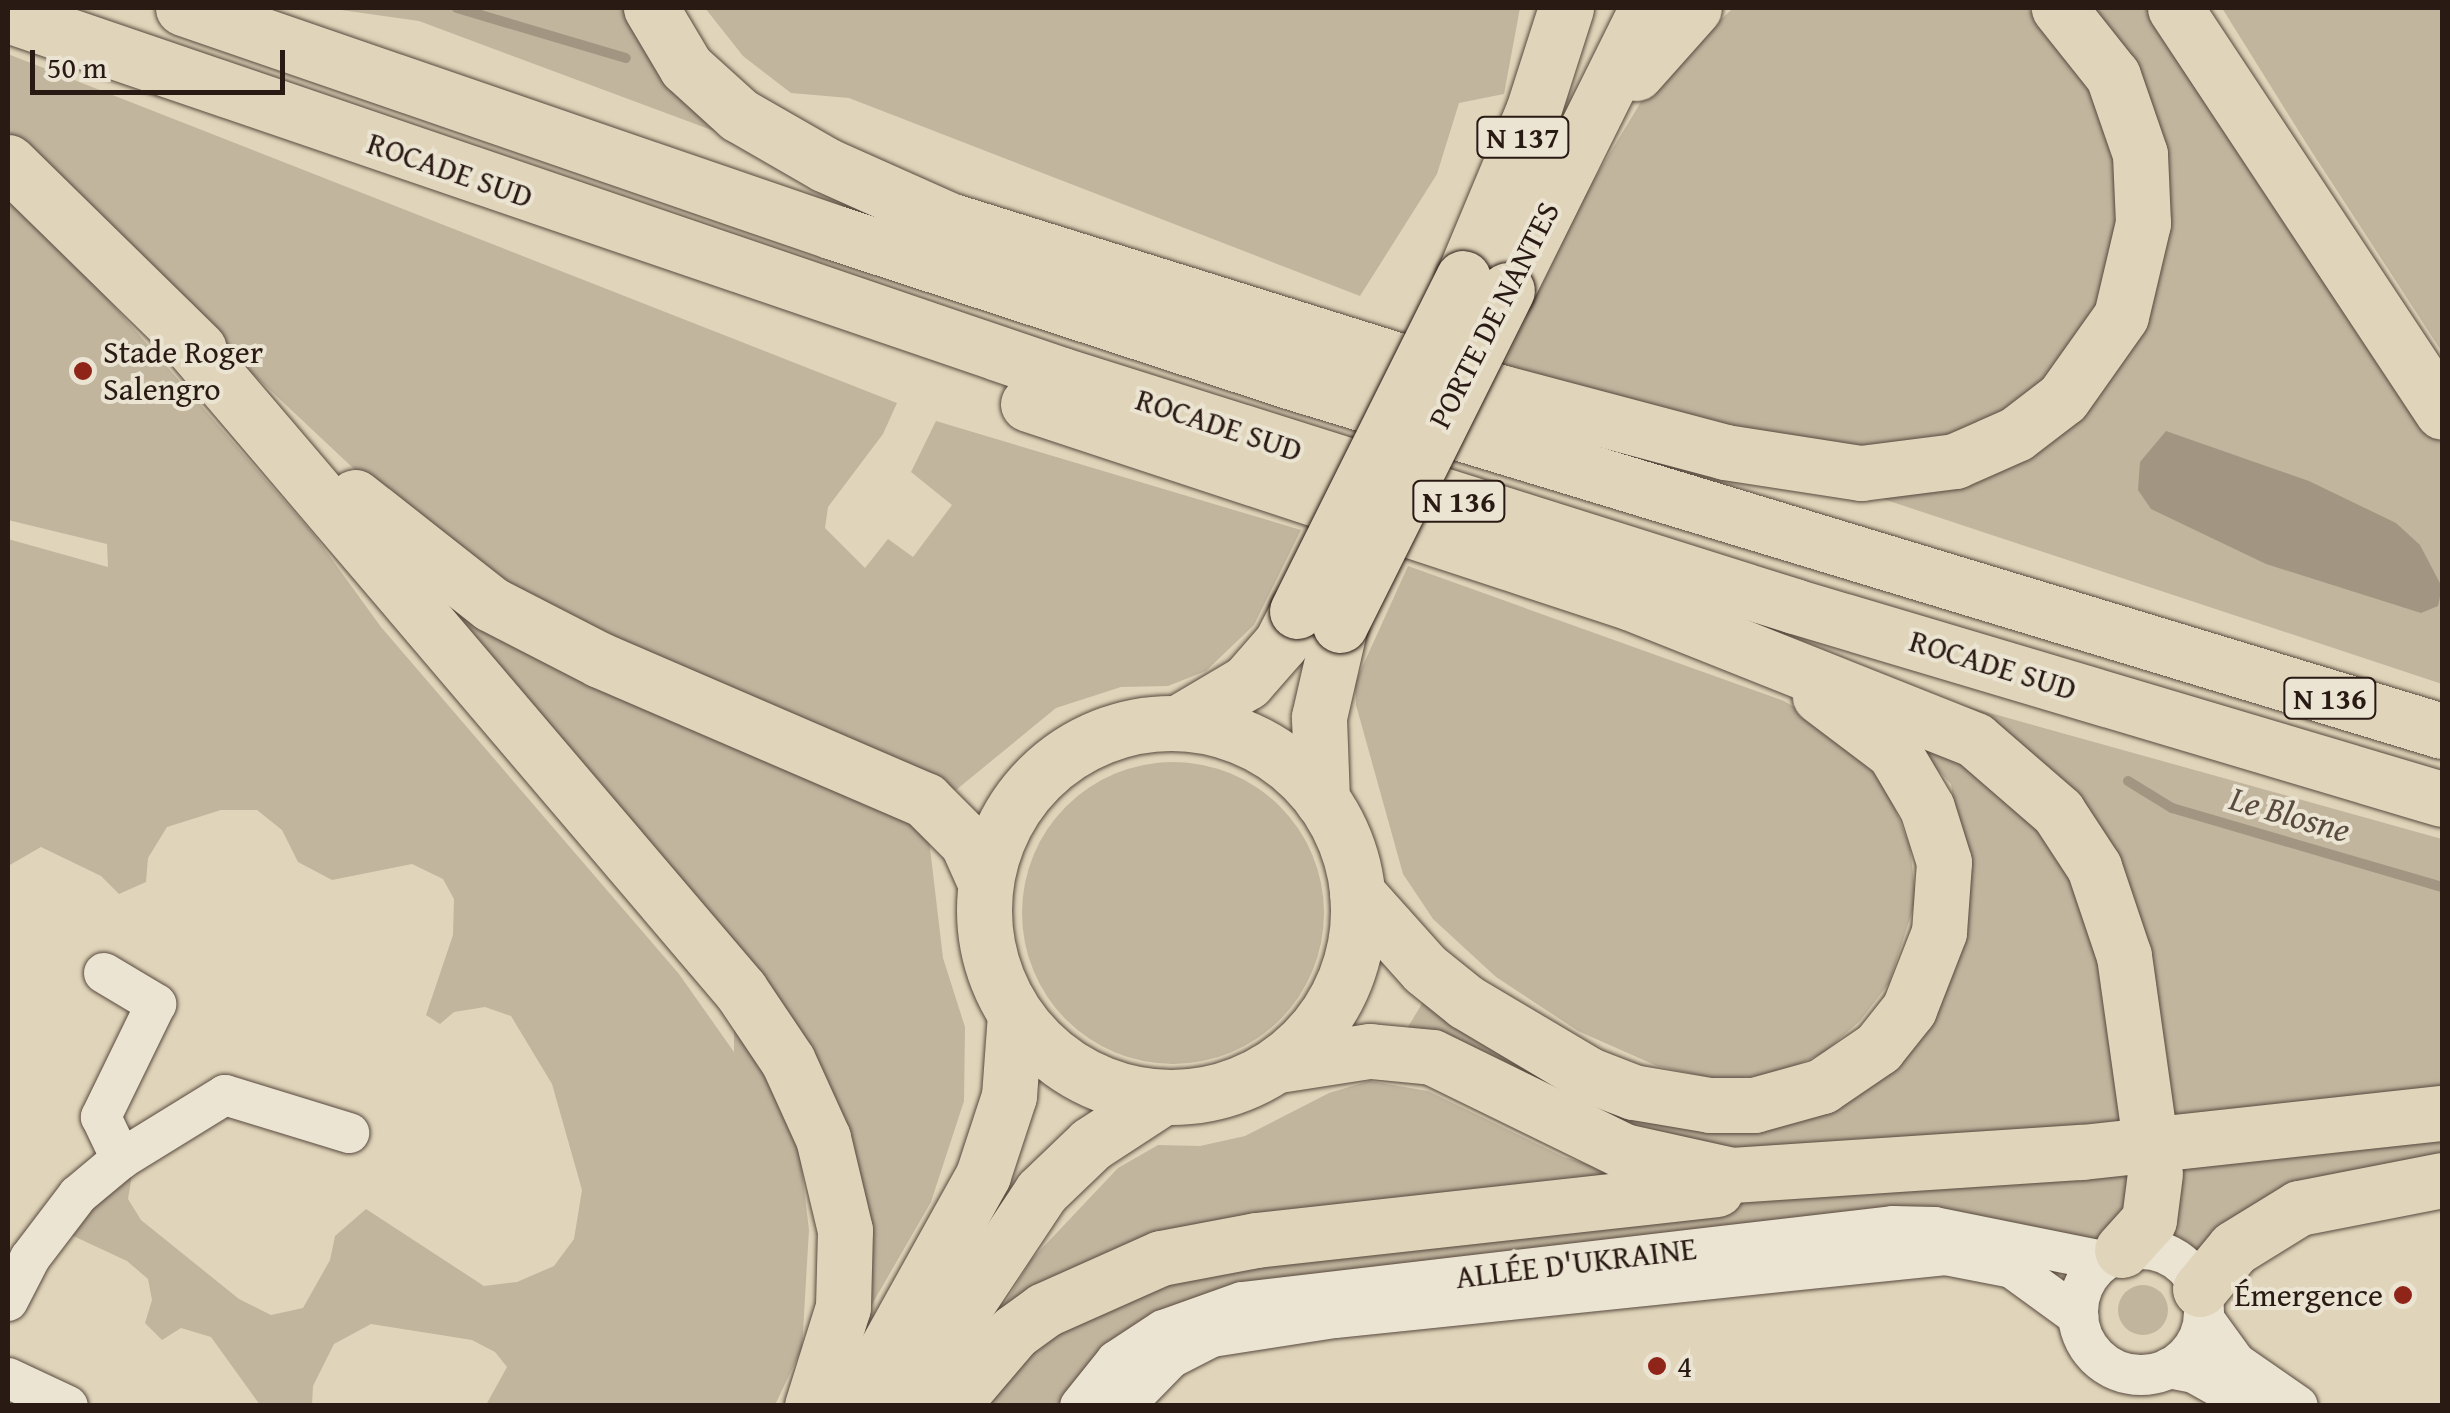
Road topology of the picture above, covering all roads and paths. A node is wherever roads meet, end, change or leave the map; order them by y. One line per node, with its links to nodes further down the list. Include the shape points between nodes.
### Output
1 (183, 8): 10 (highway, ROCADE SUD / N 136)
2 (650, 8): 14 (highway, via 686,67 740,115 826,166)
3 (1545, 8): 15 (highway)
4 (1566, 8): 15 (highway, N 137)
5 (1648, 8): 12 (highway, PORTE DE NANTES / N 137)
6 (1694, 8): 12 (highway, via 1636,73)
7 (2060, 8): 17 (highway, via 2097,51 2125,100 2140,154 2143,224 2130,292 2106,344 2063,398 2016,434 1924,469 1824,471)
8 (2175, 8): 18 (highway)
9 (8, 15): 13 (highway, ROCADE SUD / N 136)
10 (520, 126): 14 (highway, via 565,113 906,217); 21 (highway, ROCADE SUD / N 136, via 1288,380)
11 (8, 162): 16 (highway)
12 (1564, 178): 15 (highway, PORTE DE NANTES / N 137)
13 (482, 180): 19 (highway, via 558,239); 24 (highway, ROCADE SUD / N 136, via 1409,486)
14 (949, 220): 17 (highway)
15 (1480, 277): 20 (highway, PORTE DE NANTES / N 137, bridge)
16 (173, 324): 26 (highway, via 445,574 600,660 925,800 967,842); 48 (highway, via 741,991 788,1061 823,1138 844,1230 843,1308)
17 (1500, 392): 21 (highway, via 2199,630)
18 (2442, 412)
19 (1561, 585): 27 (highway, via 1622,618 1816,694 1894,752 1927,808 1944,862 1939,932 1909,1009 1850,1071 1790,1098 1754,1105 1674,1101 1589,1075 1496,1022 1426,969); 33 (highway, via 1631,603 1938,720 2033,785 2078,840 2116,919)
20 (1318, 618): 22 (highway, N 137, via 1281,643 1247,682); 25 (highway, PORTE DE NANTES / N 137)
21 (2217, 664): 23 (highway, ROCADE SUD / N 136)
22 (1178, 724): 25 (highway, via 1258,745); 26 (highway, via 1118,731 1063,757 1020,799)
23 (2442, 731)
24 (2442, 799)
25 (1322, 800): 27 (highway, via 1346,844)
26 (985, 882): 29 (highway, via 988,952)
27 (1358, 893): 30 (highway, via 1347,976 1319,1026)
28 (104, 974): 35 (street, via 156,1004 101,1117)
29 (1016, 1015): 31 (highway, via 1065,1064 1096,1082); 46 (highway, via 1008,1096 990,1159)
30 (1278, 1065): 31 (highway, via 1223,1091); 37 (highway, via 1370,1051 1432,1057 1664,1165 1732,1176)
31 (1164, 1098): 43 (highway, via 1091,1144 1041,1192)
32 (2442, 1113): 37 (highway)
33 (2147, 1120)
34 (349, 1133): 35 (street, via 224,1094)
35 (121, 1159): 40 (street, via 57,1218)
36 (2155, 1173): 39 (highway, via 2150,1220)
37 (1793, 1175): 50 (highway, via 1256,1240 1162,1258 1044,1310 1014,1332)
38 (2442, 1180): 41 (highway, via 2299,1208 2234,1248)
39 (2113, 1256): 41 (street, ALLÉE D'UKRAINE, via 2162,1252 2191,1273); 42 (street, via 2084,1285); 51 (street, ALLÉE D'UKRAINE, via 1893,1226 1242,1302 1162,1330 1116,1361)
40 (8, 1300)
41 (2202, 1304): 44 (street, via 2192,1348); 54 (street, ALLÉE D'UKRAINE, via 2236,1363)
42 (2078, 1316): 44 (street, ALLÉE D'UKRAINE, via 2083,1338 2104,1363 2130,1374); 52 (street, ALLÉE D'UKRAINE, via 2012,1268 1946,1255 1335,1318 1212,1337 1171,1358)
43 (946, 1336): 46 (highway); 49 (highway)
44 (2169, 1368): 53 (street, via 2194,1373)
45 (8, 1378): 47 (street)
46 (867, 1402)
47 (68, 1406)
48 (812, 1406)
49 (924, 1406)
50 (951, 1406)
51 (1080, 1406)
52 (1124, 1406)
53 (2253, 1406)
54 (2298, 1406)

